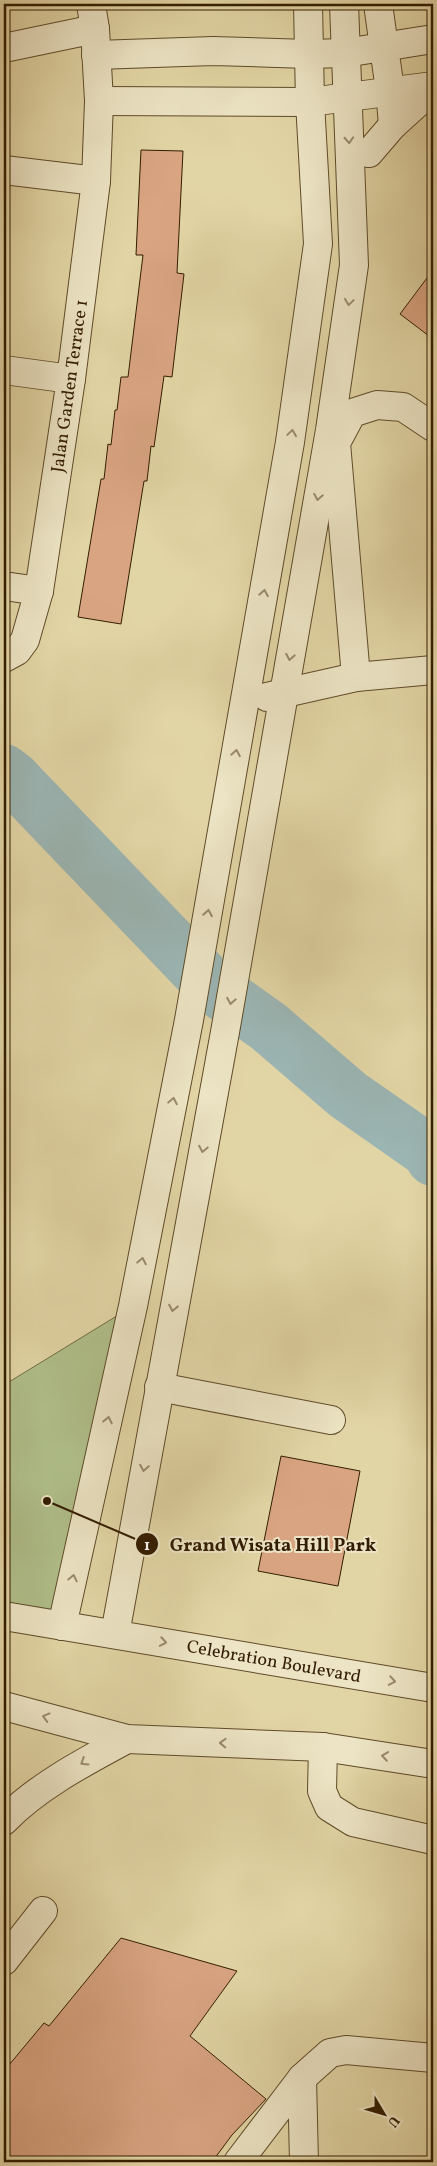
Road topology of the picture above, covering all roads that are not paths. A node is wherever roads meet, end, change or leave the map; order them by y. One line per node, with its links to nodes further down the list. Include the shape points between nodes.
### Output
1 (308, 4): 9 (street)
2 (344, 4): 8 (street)
3 (378, 4): 6 (street)
4 (94, 29): 7 (street); 9 (street, via 213,51); 13 (street, Jalan Garden Terrace 1)
5 (433, 39): 6 (street)
6 (384, 46): 8 (street); 11 (street)
7 (4, 48)
8 (346, 53): 9 (street); 12 (street)
9 (308, 54): 14 (street)
10 (433, 88): 11 (street); 15 (street)
11 (390, 90): 12 (street); 15 (street)
12 (347, 98): 14 (street); 27 (street, one-way to 27, via 354,265 330,430)
13 (98, 101): 14 (street); 18 (street, Jalan Garden Terrace 1)
14 (310, 102): 28 (street, one-way to 14, via 290,442 318,244)
15 (393, 125): 16 (street)
16 (369, 154)
17 (4, 170): 18 (street)
18 (96, 181): 20 (street, Jalan Garden Terrace 1)
19 (4, 370): 20 (street)
20 (71, 379): 23 (street, Jalan Garden Terrace 1)
21 (433, 427): 26 (street, via 403,407 377,405 352,413 336,443)
22 (4, 586): 23 (street)
23 (39, 591): 24 (street, Jalan Garden Terrace 1, via 25,640 17,651)
24 (4, 658)
25 (433, 670): 26 (street)
26 (356, 676): 27 (street)
27 (283, 694): 28 (street); 29 (street, one-way to 29)
28 (246, 701): 32 (street, one-way to 28, via 133,1306 189,1020)
29 (159, 1387): 30 (street); 33 (street, one-way to 33)
30 (331, 1420)
31 (4, 1616): 32 (street, Celebration Boulevard)
32 (62, 1626): 33 (street, Celebration Boulevard)
33 (115, 1634): 34 (street, Celebration Boulevard, one-way to 34)
34 (433, 1688)
35 (4, 1706): 36 (street, one-way to 35)
36 (127, 1739): 37 (street, one-way to 36); 39 (street, one-way to 39, via 70,1772)
37 (323, 1747): 38 (street, one-way to 37); 40 (street, via 322,1791 329,1807 353,1822)
38 (433, 1764)
39 (4, 1821)
40 (433, 1840)
41 (43, 1911): 42 (street)
42 (4, 1961)
43 (433, 2058): 44 (street, via 346,2050 330,2053)
44 (302, 2078): 45 (street); 46 (street)
45 (238, 2162)
46 (304, 2162)

